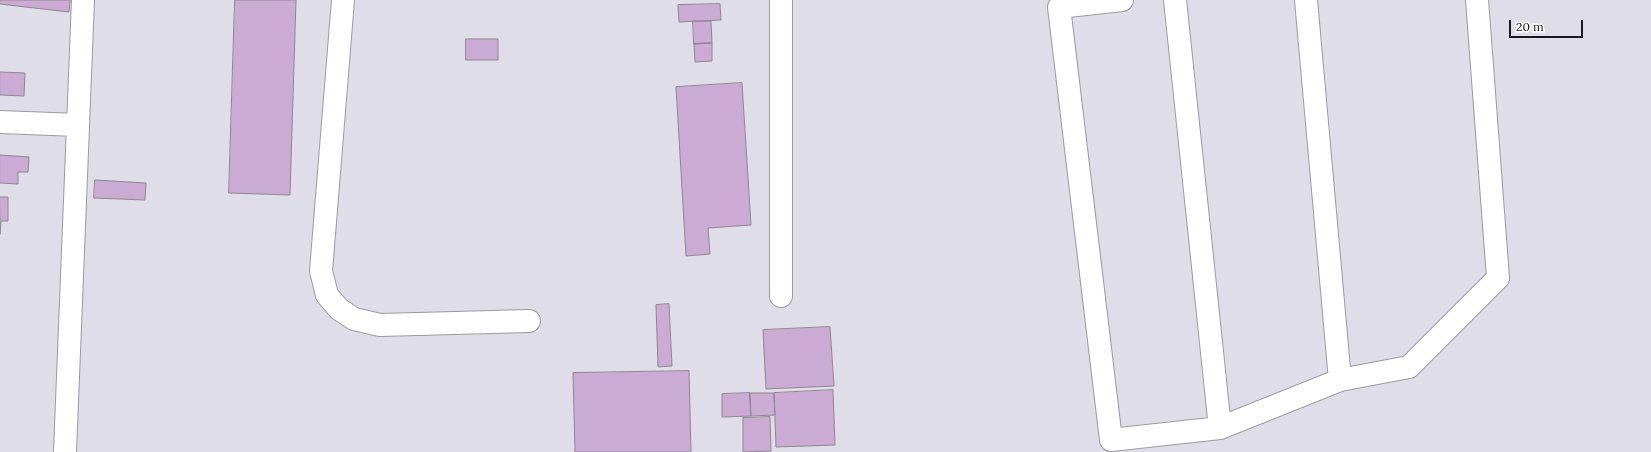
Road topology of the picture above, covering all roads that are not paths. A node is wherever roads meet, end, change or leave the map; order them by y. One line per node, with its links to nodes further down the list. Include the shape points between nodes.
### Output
1 (83, 0): 9 (street)
2 (343, 0): 11 (street, via 321,272 327,295 339,309 354,318 380,325)
3 (781, 0): 10 (street)
4 (1122, 0): 13 (street, via 1059,7 1111,440)
5 (1176, 0): 13 (street)
6 (1306, 0): 12 (street)
7 (1477, 0): 12 (street, via 1498,278 1409,367)
8 (0, 122): 9 (street)
9 (78, 125): 14 (street)
10 (781, 296)
11 (529, 321)
12 (1340, 380): 13 (street)
13 (1220, 428)
14 (65, 452)

